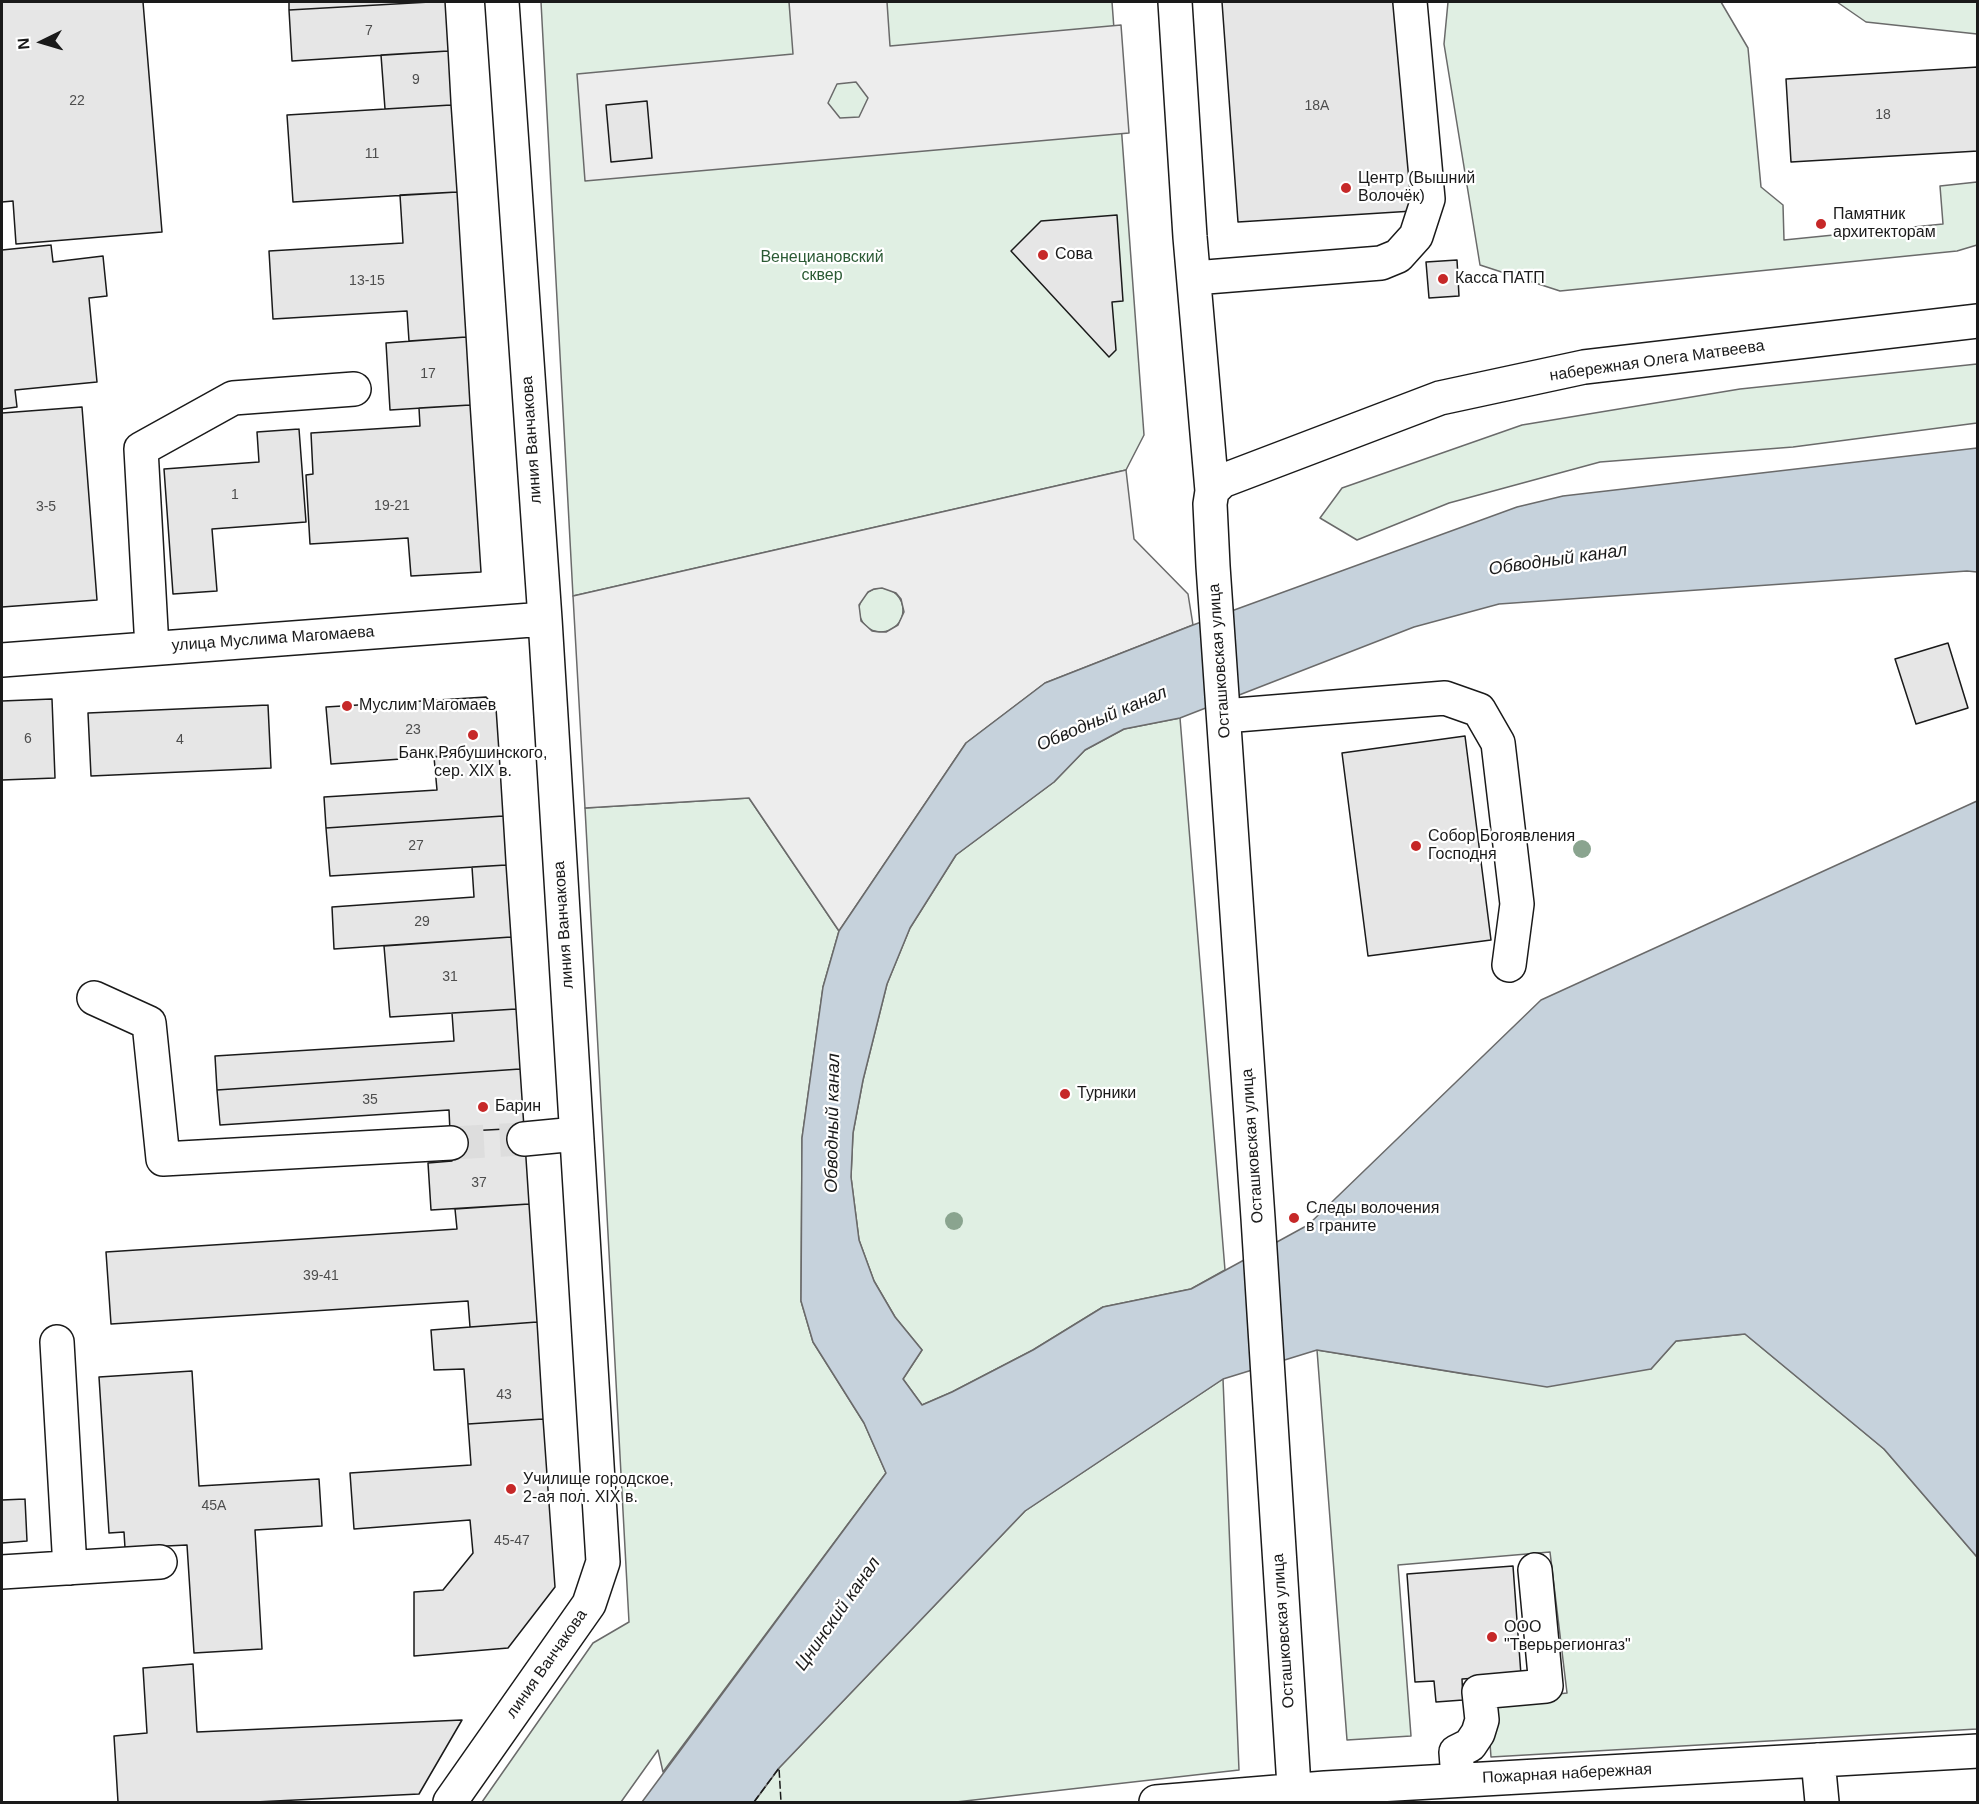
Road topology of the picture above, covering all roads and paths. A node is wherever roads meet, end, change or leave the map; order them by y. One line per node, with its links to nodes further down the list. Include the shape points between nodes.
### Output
1 (502, 2): 8 (street, линия Ванчакова)
2 (1175, 2): 4 (street, Осташковская улица)
3 (1410, 2): 4 (street, via 1428,199 1416,236 1398,256 1381,263)
4 (1194, 278): 7 (street, Осташковская улица)
5 (1977, 321): 7 (street, набережная Олега Матвеева, via 1584,367 1440,398 1221,481)
6 (354, 389): 9 (street, via 233,398 141,449)
7 (1212, 490): 11 (street, Осташковская улица, via 1213,566)
8 (545, 620): 9 (street, улица Муслима Магомаева); 14 (street, линия Ванчакова)
9 (152, 648): 10 (street, улица Муслима Магомаева)
10 (2, 660)
11 (1224, 716): 12 (street, via 1445,698 1479,710 1498,743 1517,904); 25 (street, Осташковская улица)
12 (1509, 965)
13 (94, 998): 16 (street, via 150,1023 163,1159)
14 (576, 1134): 15 (street); 26 (street, линия Ванчакова, via 603,1562 590,1604)
15 (525, 1138)
16 (451, 1143)
17 (57, 1342): 19 (street)
18 (160, 1562): 19 (street)
19 (70, 1568): 21 (street)
20 (1535, 1570): 24 (street, via 1546,1686 1479,1692 1482,1720 1470,1746 1456,1752)
21 (2, 1572)
22 (1977, 1751): 23 (street, Пожарная набережная)
23 (1818, 1760): 24 (street, Пожарная набережная); 28 (street)
24 (1458, 1779): 25 (street, Пожарная набережная)
25 (1294, 1796): 27 (street, Пожарная набережная)
26 (450, 1803)
27 (1156, 1803)
28 (1822, 1803)

